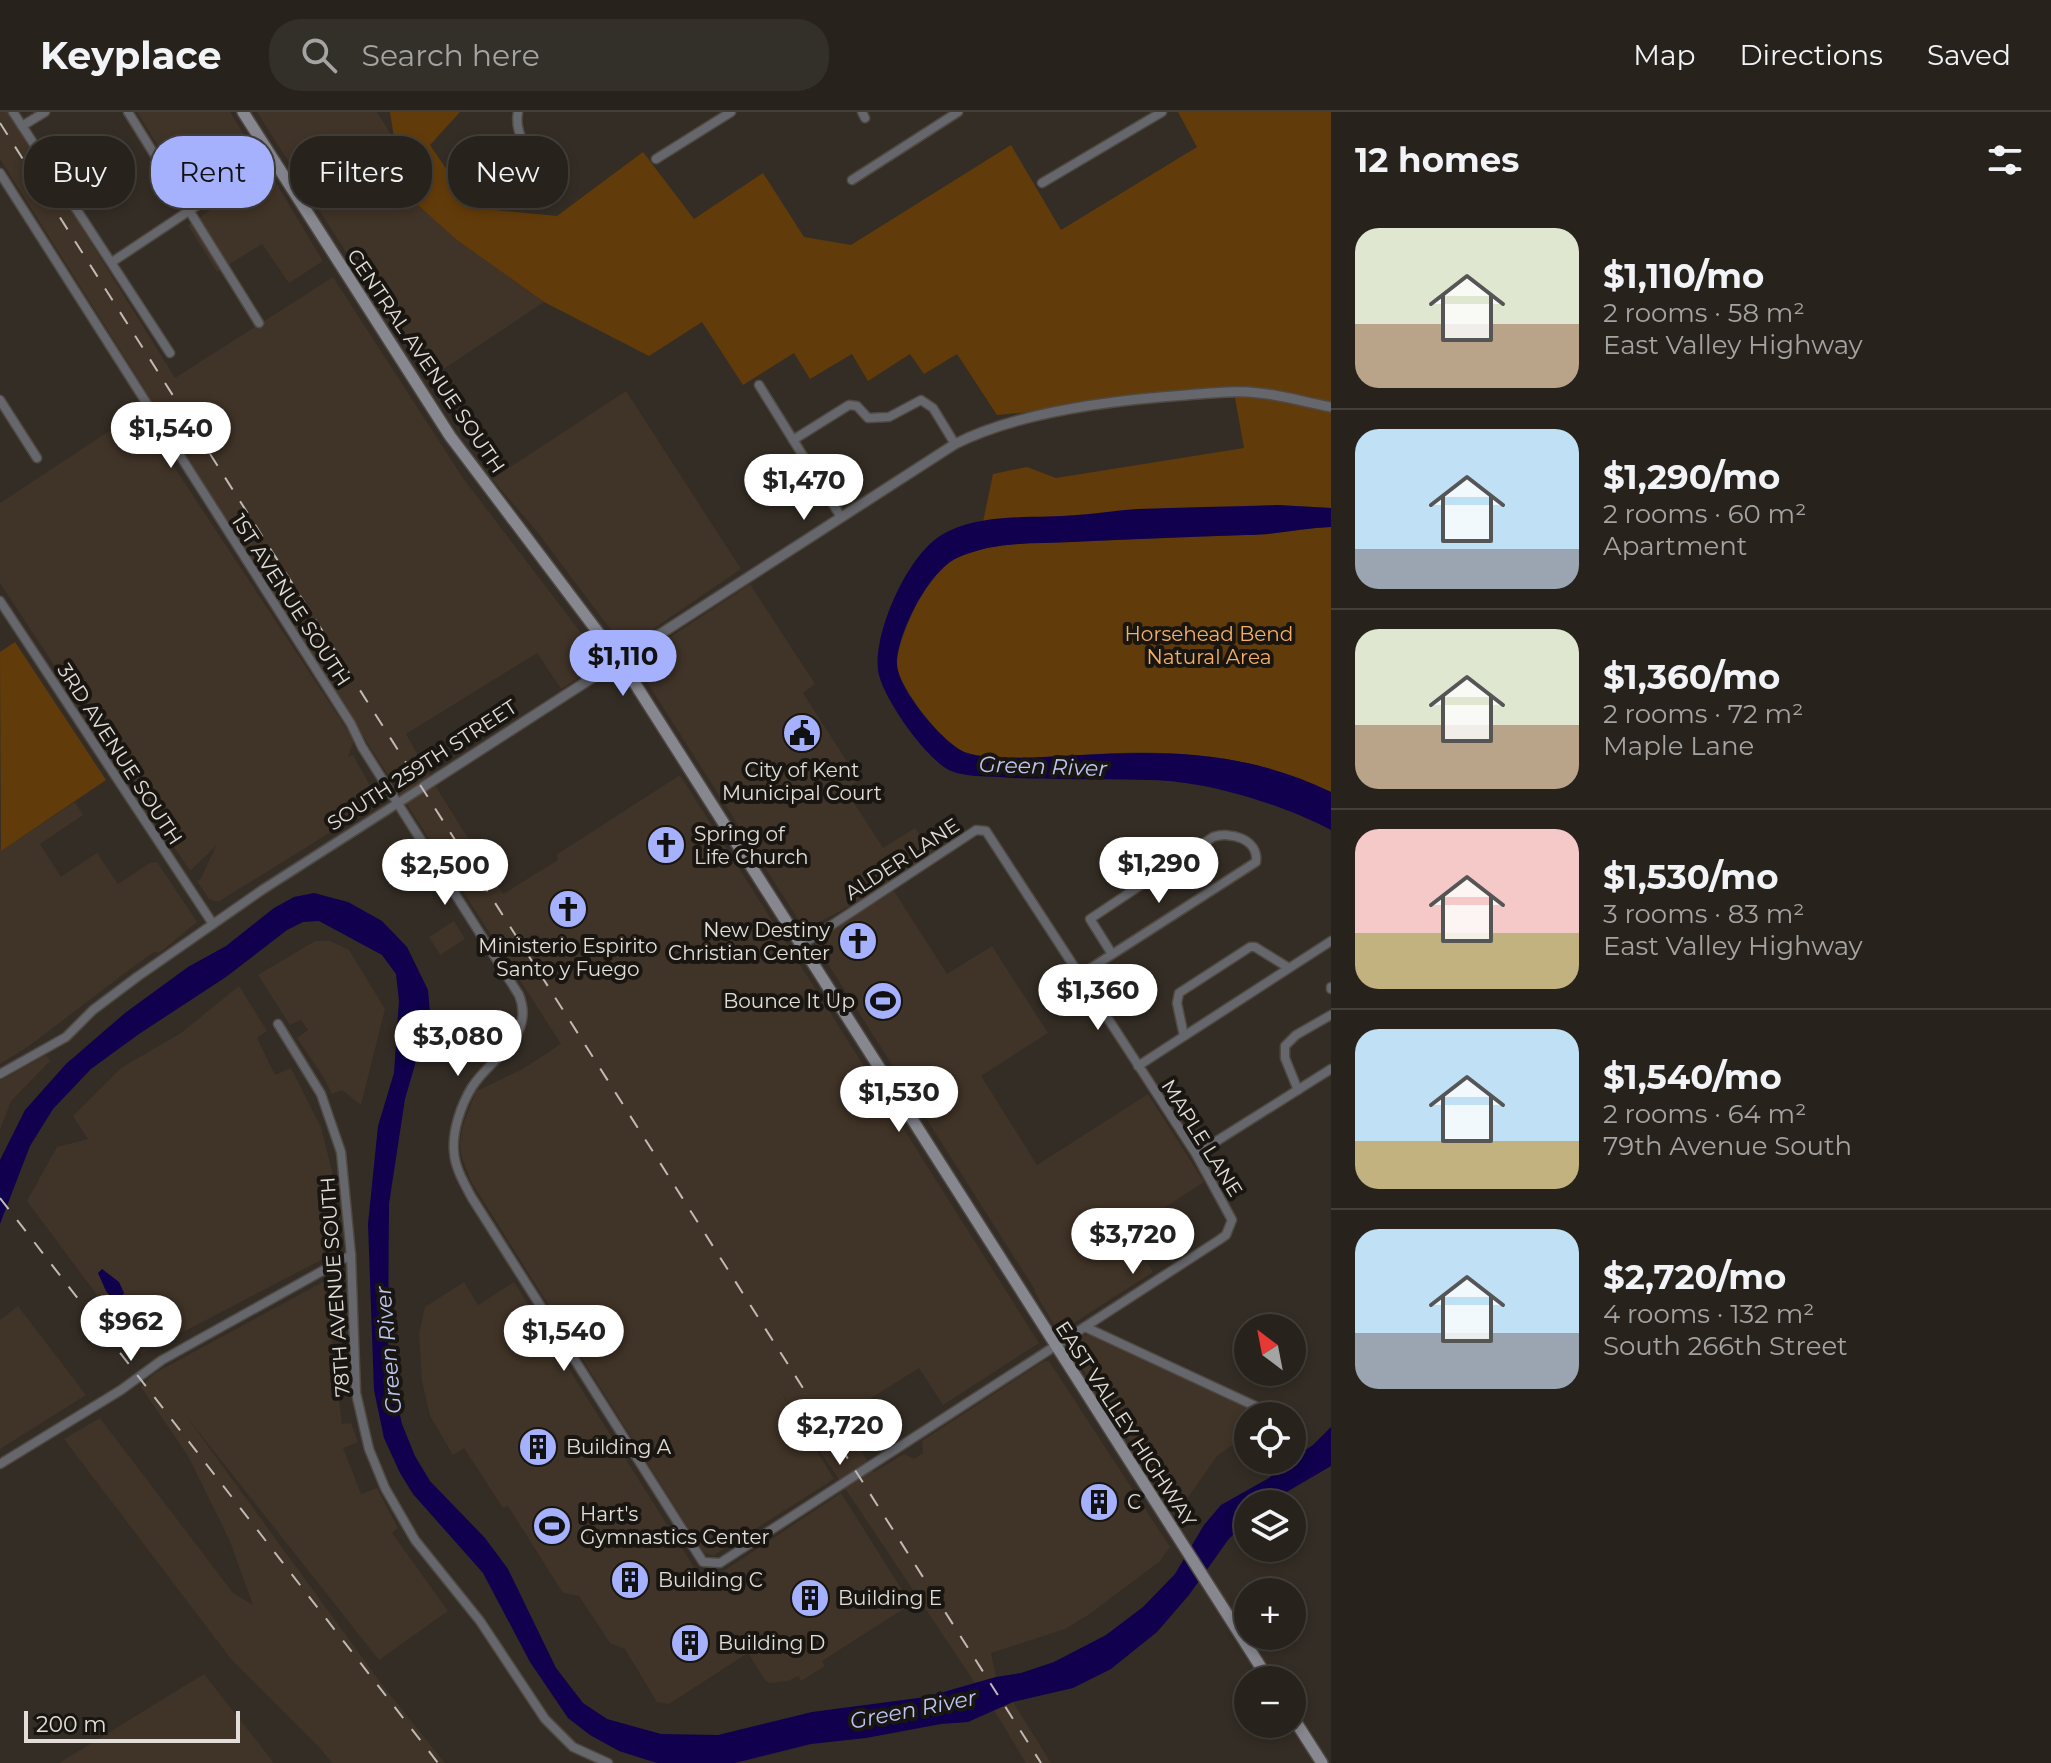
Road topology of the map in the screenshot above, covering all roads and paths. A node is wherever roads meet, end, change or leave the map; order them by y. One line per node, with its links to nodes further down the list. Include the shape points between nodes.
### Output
1 (13, 112): 9 (street)
2 (45, 112): 9 (street)
3 (128, 112): 18 (street)
4 (243, 112): 10 (main road, CENTRAL AVENUE SOUTH)
5 (518, 112): 11 (street)
6 (731, 112): 12 (street)
7 (958, 112): 15 (street)
8 (1162, 112): 16 (street)
9 (22, 126): 19 (street)
10 (257, 136)
11 (521, 136)
12 (656, 159)
13 (274, 163): 30 (main road, CENTRAL AVENUE SOUTH, via 450,436)
14 (0, 173): 32 (street, 1ST AVENUE SOUTH)
15 (852, 180)
16 (1042, 183)
17 (194, 208): 18 (street)
18 (189, 211): 19 (street); 20 (street)
19 (112, 262): 21 (street)
20 (259, 323)
21 (170, 353)
22 (759, 385): 25 (street)
23 (0, 400): 27 (street)
24 (1331, 407): 26 (street, SOUTH 259TH STREET, via 1262,393 1142,398 1006,423)
25 (793, 440): 26 (street, via 849,405 868,418 883,419 921,400 930,404); 28 (street)
26 (955, 444): 28 (street, SOUTH 259TH STREET)
27 (37, 458)
28 (841, 517): 30 (street, SOUTH 259TH STREET)
29 (0, 601): 34 (street, 3RD AVENUE SOUTH)
30 (620, 660): 31 (street, SOUTH 259TH STREET); 36 (main road, EAST VALLEY HIGHWAY)
31 (423, 787): 32 (street, SOUTH 259TH STREET)
32 (397, 803): 34 (street, SOUTH 259TH STREET); 50 (street, 1ST AVENUE SOUTH, via 519,995 523,1017 518,1034 472,1087 454,1143 457,1166 472,1198 703,1562 720,1563)
33 (982, 829): 36 (street, ALDER LANE); 39 (street, MAPLE LANE, via 990,833)
34 (213, 924): 45 (street, SOUTH 259TH STREET, via 93,1010 66,1037)
35 (1331, 941): 38 (street)
36 (800, 946): 50 (main road, EAST VALLEY HIGHWAY)
37 (1112, 954): 37 (street, via 1090,919 1213,837 1235,834 1253,847 1256,862); 39 (street)
38 (1289, 968): 42 (street); 42 (street, via 1250,947 1179,993)
39 (1080, 975): 43 (street, MAPLE LANE)
40 (1331, 1015): 46 (street, via 1285,1046)
41 (278, 1024): 48 (street, 78TH AVENUE SOUTH, via 331,1119 344,1166)
42 (1184, 1036): 43 (street)
43 (1138, 1066): 47 (street, MAPLE LANE)
44 (1331, 1069): 46 (street)
45 (0, 1074)
46 (1298, 1090): 47 (street)
47 (1196, 1154): 49 (street, MAPLE LANE, via 1227,1207 1231,1226 1219,1240)
48 (351, 1255): 52 (street, via 162,1360); 55 (street, 78TH AVENUE SOUTH, via 361,1419 393,1505 545,1719 573,1747)
49 (1085, 1327): 50 (street); 51 (street)
50 (1055, 1345): 53 (main road, EAST VALLEY HIGHWAY)
51 (1246, 1402)
52 (0, 1464)
53 (1260, 1666)
54 (1306, 1738): 56 (main road)
55 (608, 1763)
56 (1322, 1763)

